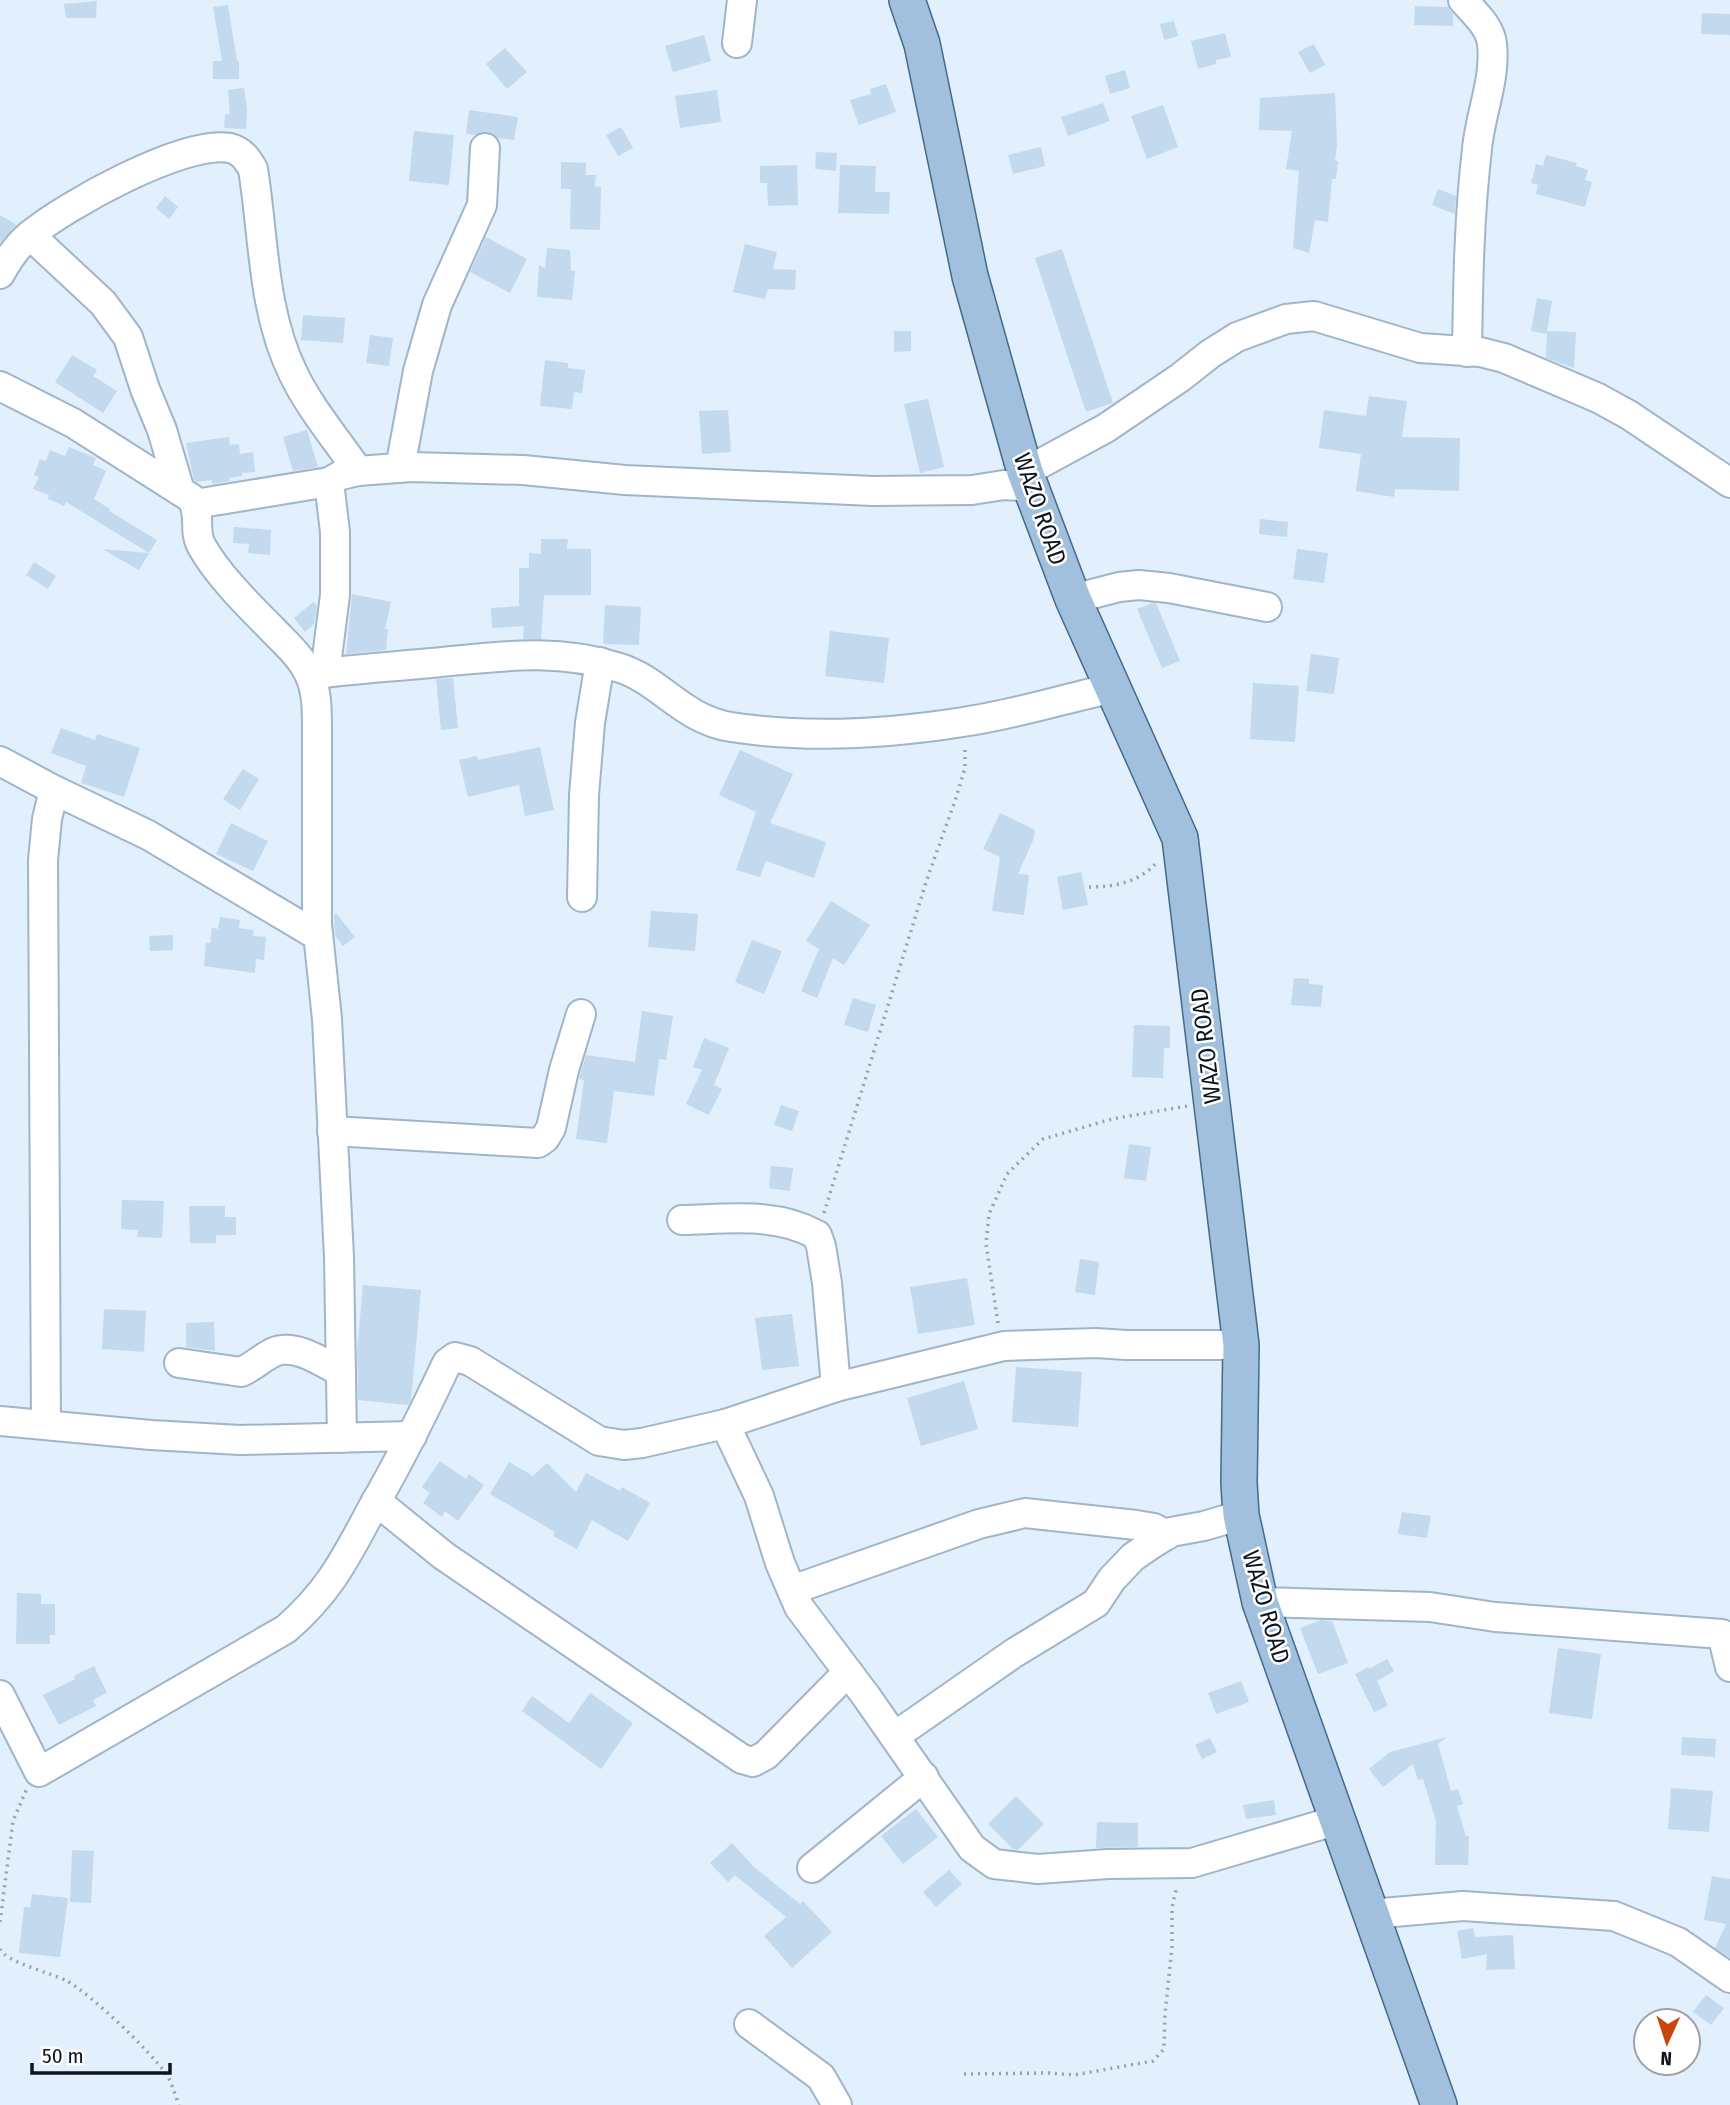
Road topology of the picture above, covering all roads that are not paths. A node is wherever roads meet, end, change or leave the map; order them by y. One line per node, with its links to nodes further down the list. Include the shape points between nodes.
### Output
1 (742, 0): 4 (street)
2 (907, 0): 12 (main road, WAZO ROAD, via 922,44 970,276)
3 (1464, 0): 8 (street, via 1490,34 1492,51 1469,234)
4 (737, 43)
5 (485, 148): 10 (street, via 482,205 437,305 418,370)
6 (30, 235): 7 (street, via 10,255); 11 (street, via 75,203 142,170 215,146 233,148 245,156 253,169 265,270 280,342 303,392); 15 (street, via 103,303 128,337)
7 (0, 274)
8 (1467, 352): 12 (street, via 1420,348 1314,316 1286,319 1237,337); 14 (street, via 1504,358 1598,398)
9 (0, 386): 15 (street, via 74,423)
10 (400, 468): 11 (street); 12 (street, via 523,470 638,481 873,491 972,489)
11 (358, 471): 13 (street)
12 (1028, 480): 16 (main road, WAZO ROAD)
13 (329, 482): 15 (street); 19 (street, via 335,595)
14 (1730, 483)
15 (188, 498): 19 (street, via 205,552 244,601)
16 (1073, 599): 17 (street, via 1139,585); 20 (main road, WAZO ROAD)
17 (1267, 607)
18 (600, 662): 19 (street, via 523,654); 20 (street, via 626,670 708,721 730,727 856,734 965,722); 23 (street, via 584,795)
19 (318, 674): 24 (street)
20 (1113, 688): 28 (main road, WAZO ROAD, via 1182,848)
21 (0, 761): 22 (street)
22 (54, 790): 24 (street, via 148,835); 34 (street, via 43,860)
23 (582, 897)
24 (318, 936): 26 (street)
25 (580, 1014): 26 (street, via 551,1128 538,1143)
26 (332, 1131): 30 (street)
27 (682, 1220): 31 (street, via 770,1219 800,1226 817,1236 827,1283)
28 (1241, 1345): 31 (street, via 1004,1346); 38 (main road, WAZO ROAD)
29 (179, 1363): 30 (street, via 241,1372 285,1350)
30 (341, 1372): 36 (street)
31 (836, 1387): 33 (street)
32 (0, 1421): 34 (street)
33 (725, 1424): 35 (street, via 624,1446 599,1441 460,1357 447,1363); 40 (street, via 759,1496)
34 (46, 1425): 36 (street, via 240,1440)
35 (412, 1436): 36 (street); 37 (street)
36 (342, 1438)
37 (376, 1502): 43 (street, via 444,1556 741,1759 753,1762 766,1755); 44 (street, via 333,1581 286,1629 39,1772)
38 (1241, 1515): 39 (street); 41 (main road, WAZO ROAD)
39 (1167, 1535): 40 (street, via 1136,1525 1025,1513 979,1524); 45 (street, via 1133,1557 1096,1603 1014,1653)
40 (792, 1590): 43 (street, via 799,1607)
41 (1260, 1602): 42 (street, via 1430,1607 1495,1617 1722,1634); 47 (main road, WAZO ROAD)
42 (1730, 1667)
43 (848, 1672): 45 (street)
44 (0, 1695)
45 (895, 1736): 46 (street)
46 (924, 1777): 47 (street, via 972,1848 994,1864 1038,1869 1192,1863); 48 (street)
47 (1338, 1820): 49 (main road, WAZO ROAD)
48 (811, 1868)
49 (1371, 1914): 50 (street, via 1463,1906 1614,1916 1678,1942); 53 (main road, WAZO ROAD)
50 (1730, 1978)
51 (749, 2024): 52 (street, via 821,2077)
52 (837, 2105)
53 (1439, 2105)

